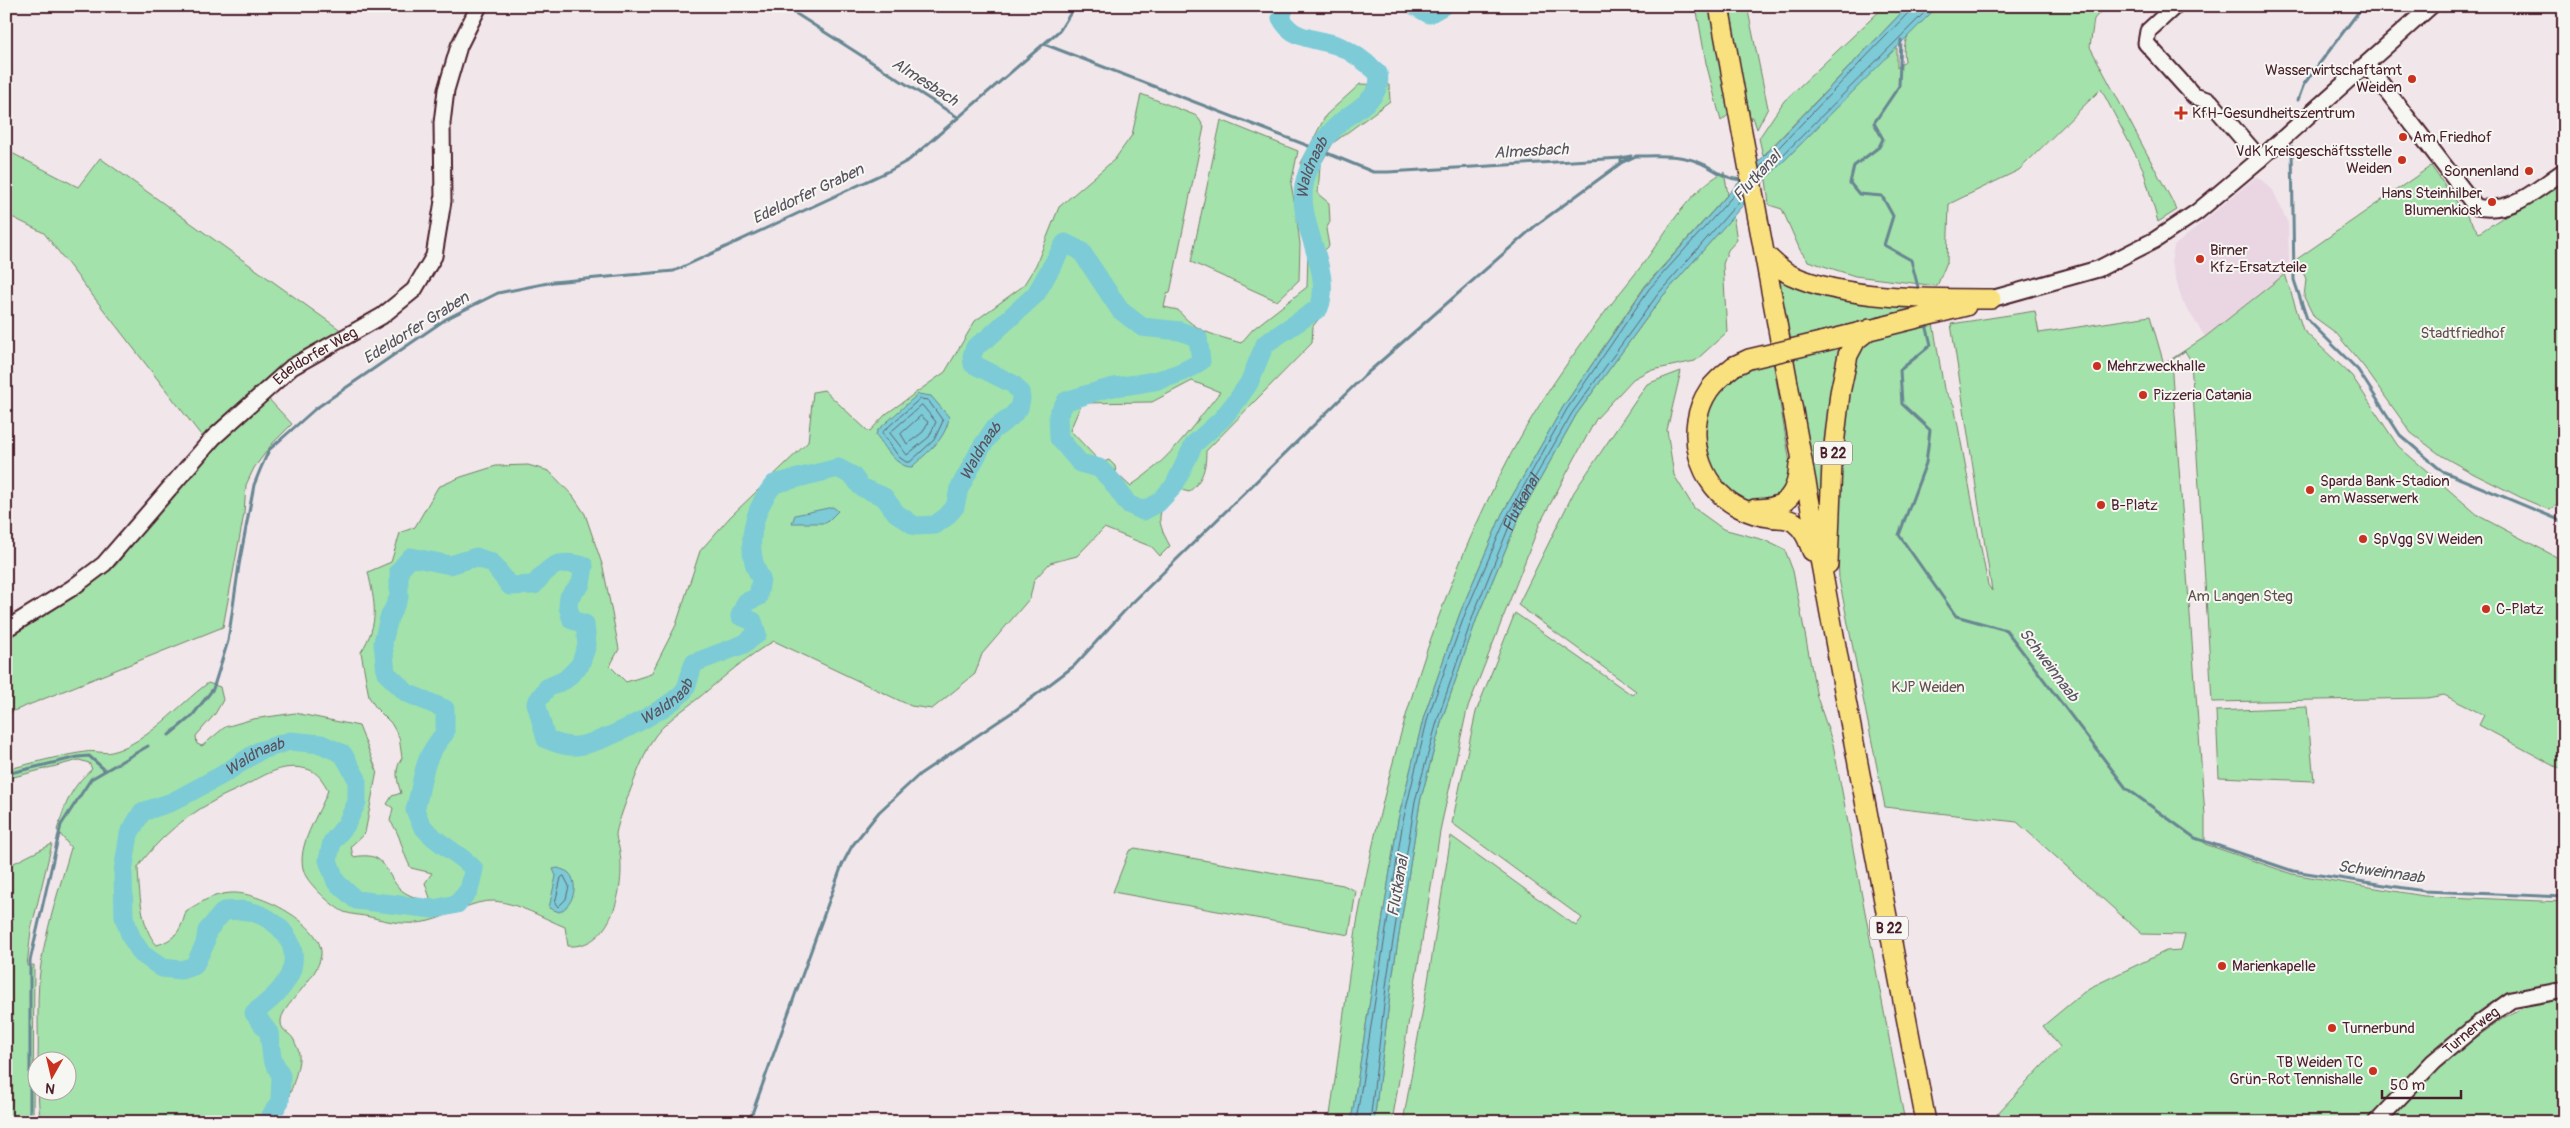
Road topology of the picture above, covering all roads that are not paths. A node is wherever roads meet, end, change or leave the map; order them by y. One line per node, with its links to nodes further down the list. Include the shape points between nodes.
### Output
1 (479, 6): 15 (street, Edeldorfer Weg, via 459,46 446,90 442,123 443,201 434,256 414,290 382,316 292,367 213,438 104,564)
2 (1719, 6): 8 (main road, B 22)
3 (2176, 6): 6 (street, via 2148,30 2146,43 2194,96 2210,101)
4 (2431, 6): 5 (street)
5 (2367, 65): 6 (street); 7 (street, via 2476,207 2491,210 2512,206)
6 (2260, 158): 9 (street, via 2197,212 2155,240 2098,269)
7 (2564, 171)
8 (1765, 254): 10 (main road, via 1791,275 1820,285); 12 (main road, B 22)
9 (1991, 299): 10 (main road)
10 (1953, 304): 11 (main road)
11 (1870, 329): 13 (main road, bridge, via 1749,359 1734,366 1709,390 1700,408 1695,438 1704,473 1726,499); 14 (main road, B 22, via 1856,340 1848,354 1840,392 1834,434 1830,549)
12 (1798, 435): 13 (main road, via 1798,482 1791,496 1769,509); 14 (main road, B 22)
13 (1741, 509): 14 (main road, via 1792,521 1802,528)
14 (1825, 587): 17 (main road, B 22)
15 (6, 629)
16 (2564, 990): 18 (street, Turnerweg, via 2511,1000 2427,1068)
17 (1926, 1122)
18 (2376, 1122)

